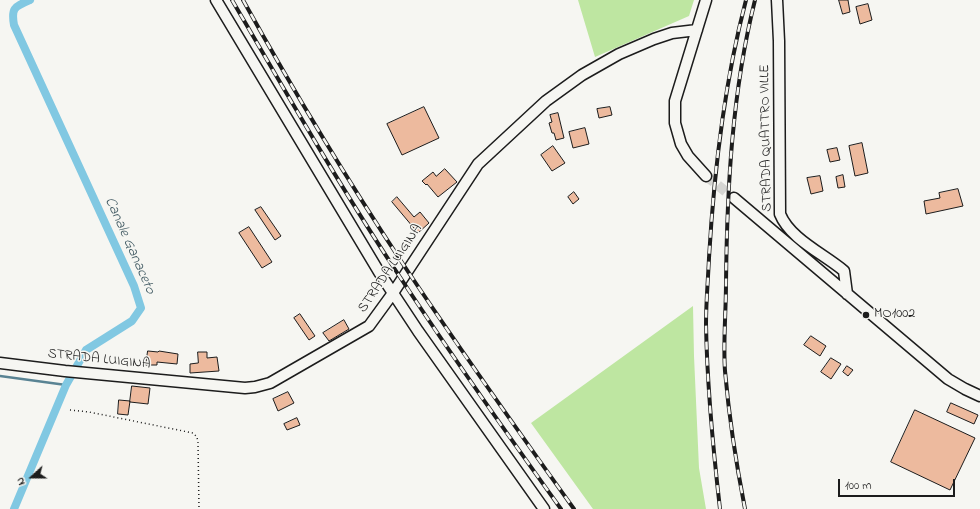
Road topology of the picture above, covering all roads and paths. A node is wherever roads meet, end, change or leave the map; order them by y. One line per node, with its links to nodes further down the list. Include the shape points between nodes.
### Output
1 (216, 0): 7 (street)
2 (706, 0): 4 (street)
3 (778, 0): 8 (street, STRADA QUATTRO VILLE, via 780,214 788,227 817,253 844,271)
4 (697, 30): 5 (street, via 675,101 675,123 681,144 688,156); 7 (street, STRADA LUIGINA, via 654,39 600,64 565,86 524,119 478,164)
5 (706, 176)
6 (734, 198): 8 (street, STRADA QUATTRO VILLE)
7 (393, 293): 9 (street, STRADA LUIGINA, via 369,326 270,383 256,387 245,388); 13 (street)
8 (846, 294): 10 (street, STRADA QUATTRO VILLE, via 948,379)
9 (0, 363)
10 (980, 396)
11 (70, 410): 12 (path, via 193,433 197,437)
12 (199, 509)
13 (544, 509)

